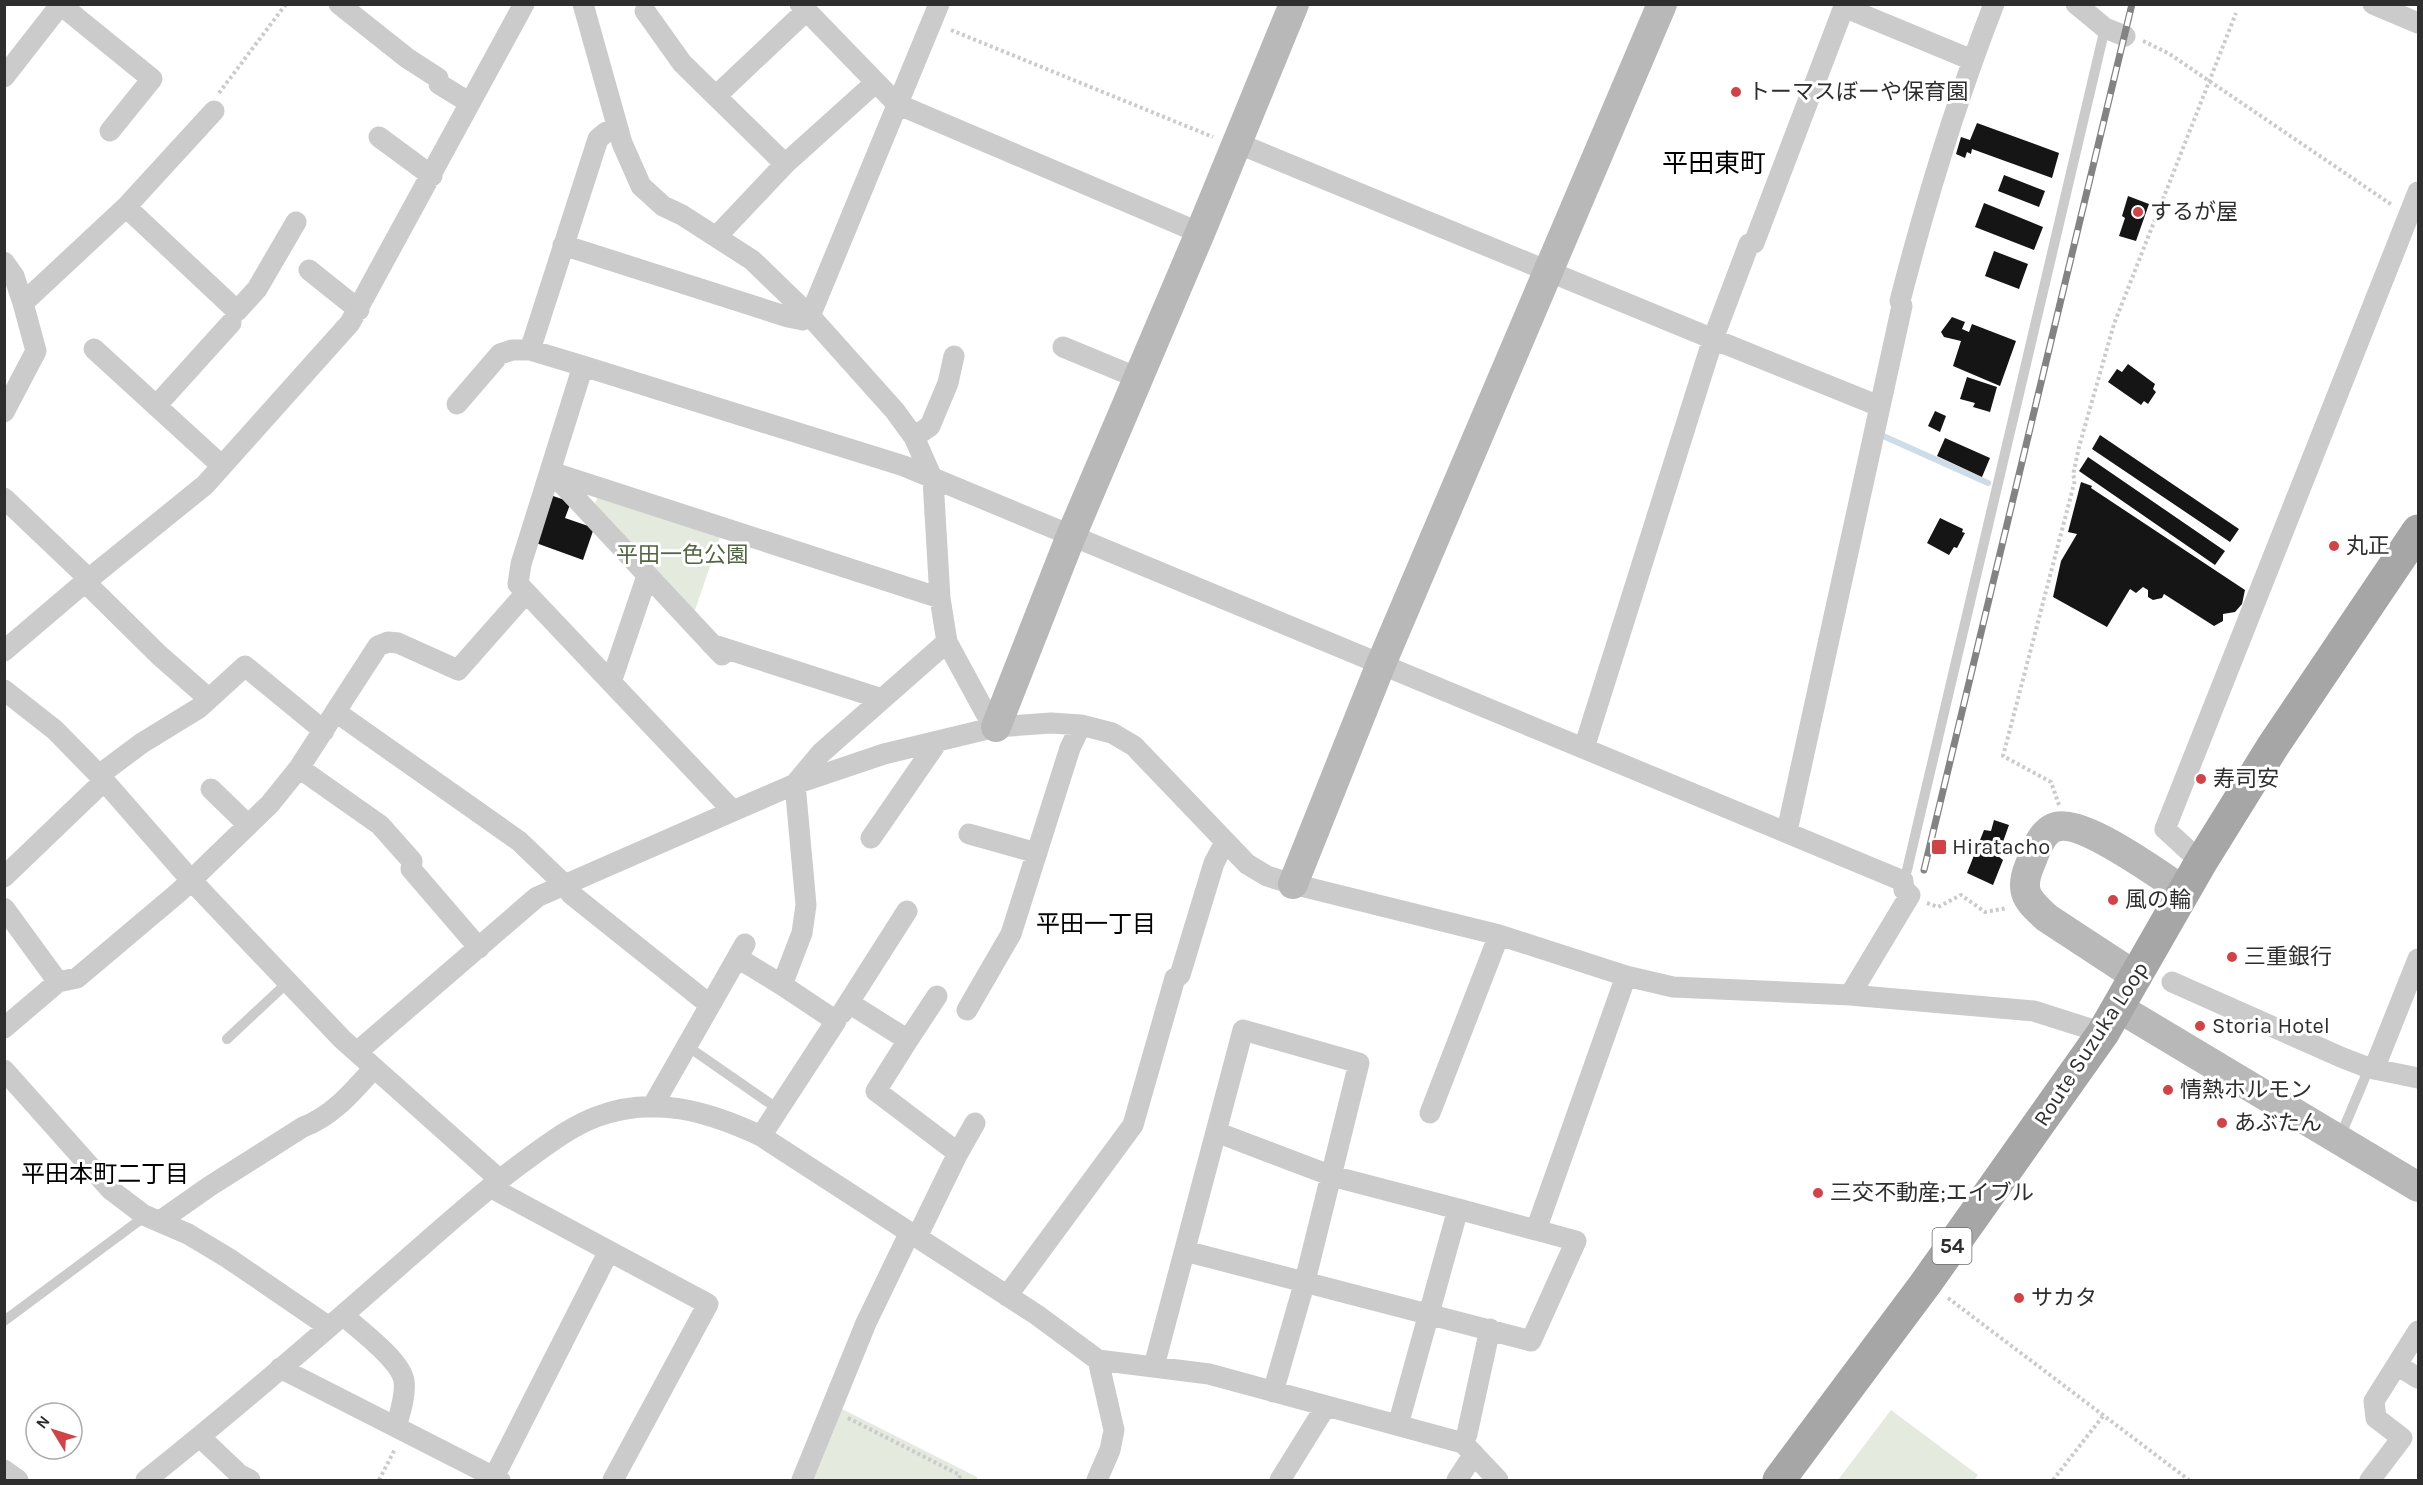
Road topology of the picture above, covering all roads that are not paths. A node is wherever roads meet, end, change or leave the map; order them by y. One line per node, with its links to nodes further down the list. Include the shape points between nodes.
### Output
1 (339, 4): 20 (street, via 438,78 439,84)
2 (524, 4): 20 (street)
3 (583, 4): 23 (street)
4 (1294, 4): 26 (street)
5 (1662, 4): 37 (street)
6 (1994, 4): 16 (street)
7 (2076, 4): 15 (street)
8 (2373, 4): 14 (street)
9 (1844, 6): 16 (street); 42 (street, via 1754,243 1749,244)
10 (54, 8): 17 (street); 24 (street, via 152,79)
11 (803, 8): 18 (street); 19 (street)
12 (645, 11): 19 (street, via 682,63)
13 (935, 13): 21 (street)
14 (2418, 23)
15 (2115, 32): 93 (lane, via 1907,870)
16 (1972, 60): 51 (street, via 1922,215 1900,301)
17 (4, 77)
18 (874, 83): 21 (street); 27 (street)
19 (716, 96): 27 (street)
20 (470, 103): 28 (street)
21 (897, 104): 32 (street); 40 (street)
22 (214, 111): 30 (street)
23 (617, 128): 33 (street, via 629,163 648,194); 34 (street, via 598,139)
24 (110, 131)
25 (380, 137): 28 (street)
26 (1236, 145): 32 (street); 37 (street)
27 (785, 164): 33 (street)
28 (432, 176): 39 (street)
29 (2418, 192): 88 (street, via 2165,829)
30 (126, 207): 31 (street, via 237,311 256,289); 38 (street)
31 (296, 222)
32 (1200, 233): 48 (street)
33 (717, 236): 40 (street, via 752,260)
34 (563, 245): 40 (street, via 788,317 803,320); 45 (street)
35 (4, 262): 38 (street, via 14,276)
36 (309, 270): 39 (street)
37 (1549, 270): 42 (street); 66 (street)
38 (23, 303): 52 (street, via 36,351)
39 (359, 310): 54 (street)
40 (810, 316): 53 (street)
41 (231, 323): 50 (street)
42 (1713, 339): 51 (street); 76 (street)
43 (1063, 347): 48 (street)
44 (94, 349): 50 (street)
45 (530, 350): 47 (street); 49 (street, via 500,354)
46 (954, 356): 53 (street, via 948,384 930,426)
47 (583, 366): 55 (street); 56 (street, via 904,466)
48 (1138, 378): 59 (street)
49 (457, 404)
50 (156, 406): 54 (street)
51 (1880, 406): 83 (street)
52 (4, 412)
53 (914, 437): 56 (street)
54 (222, 466): 61 (street, via 205,485)
55 (551, 472): 60 (street); 62 (street, via 519,574 518,584); 63 (street)
56 (933, 480): 59 (street); 63 (street)
57 (4, 498): 61 (street)
58 (2418, 531): 88 (main road, Route Suzuka Loop / 54, via 2273,746)
59 (1071, 536): 66 (street); 73 (street)
60 (647, 576): 67 (street); 70 (street, via 716,649)
61 (87, 581): 65 (street); 69 (street, via 159,655)
62 (526, 592): 67 (street); 71 (street, via 458,670 398,643 378,646)
63 (940, 598): 64 (street)
64 (947, 642): 70 (street); 73 (street)
65 (4, 651)
66 (1381, 664): 76 (street); 91 (street)
67 (611, 682): 81 (street)
68 (4, 690): 78 (street, via 56,730)
69 (208, 698): 74 (street, via 245,666); 78 (street, via 179,722 142,743)
70 (882, 699): 79 (street, via 821,753)
71 (336, 712): 74 (street); 92 (street, via 519,841)
72 (1082, 725): 73 (street); 86 (street, via 1112,733 1134,746); 87 (street, via 1070,748)
73 (996, 727): 75 (street)
74 (324, 731): 77 (street)
75 (938, 741): 79 (street, via 884,754); 85 (street)
76 (1584, 748): 83 (street)
77 (299, 768): 82 (street); 98 (street, via 380,825 412,861 411,869)
78 (102, 778): 89 (street); 90 (street)
79 (795, 784): 81 (street); 105 (street, via 806,905 802,933)
80 (211, 789): 82 (street)
81 (734, 811): 92 (street)
82 (248, 825): 90 (street)
83 (1787, 831): 93 (street)
84 (969, 834): 87 (street)
85 (871, 838)
86 (1225, 842): 91 (street, via 1247,864 1267,876); 140 (street, via 1214,863 1180,975 1175,978 1133,1125)
87 (1037, 853): 110 (street, via 1011,934)
88 (2201, 862): 94 (main road, Route Suzuka Loop / 54)
89 (4, 877)
90 (190, 879): 102 (street, via 77,978); 104 (street)
91 (1293, 884): 97 (street)
92 (566, 886): 98 (street, via 537,897); 109 (street, via 592,913)
93 (1907, 888): 106 (street)
94 (2184, 891): 101 (main road, Route Suzuka Loop / 54); 101 (street, via 2107,841 2081,830 2062,826 2051,829 2036,848 2024,881 2026,895 2035,908)
95 (4, 908): 102 (street)
96 (907, 911): 108 (street)
97 (1498, 935): 100 (street); 124 (street)
98 (479, 948): 117 (street)
99 (2418, 959): 119 (street)
100 (1626, 976): 106 (street, via 1673,987); 135 (street)
101 (2137, 977): 112 (main road, Route Suzuka Loop / 54)
102 (58, 982): 113 (street)
103 (2172, 982): 119 (street)
104 (287, 983): 114 (lane); 117 (street)
105 (782, 985): 109 (street, via 741,951); 111 (street)
106 (1850, 995): 112 (street)
107 (937, 996): 115 (street)
108 (849, 1003): 111 (street); 115 (street)
109 (710, 1005): 116 (street)
110 (968, 1010)
111 (836, 1021): 123 (street)
112 (2111, 1021): 128 (street); 168 (main road, Route Suzuka Loop / 54, via 1926,1283)
113 (4, 1028)
114 (227, 1039)
115 (908, 1040): 129 (street, via 876,1090)
116 (687, 1046): 122 (street); 123 (lane)
117 (357, 1052): 118 (street)
118 (374, 1068): 131 (street); 134 (street, via 318,1122 303,1127)
119 (2372, 1068): 121 (street); 128 (lane)
120 (4, 1070): 134 (street, via 111,1190)
121 (2418, 1078)
122 (652, 1107): 127 (street, via 696,1111); 131 (street, via 612,1112 576,1126)
123 (778, 1109): 127 (street)
124 (1430, 1113)
125 (975, 1122): 129 (street)
126 (1216, 1132): 130 (street); 130 (street, via 1243,1030 1359,1064); 138 (street)
127 (761, 1136): 136 (street)
128 (2339, 1139): 132 (street)
129 (958, 1153): 136 (street)
130 (1332, 1176): 133 (street); 139 (street)
131 (495, 1183): 137 (street); 143 (street)
132 (2418, 1187)
133 (1458, 1209): 135 (street); 141 (street)
134 (152, 1218): 142 (lane, via 140,1220); 143 (street, via 188,1234)
135 (1536, 1230): 144 (street, via 1576,1241 1531,1341)
136 (914, 1234): 140 (street); 163 (street, via 866,1323)
137 (609, 1251): 158 (street); 162 (street, via 708,1304)
138 (1185, 1251): 139 (street); 148 (street)
139 (1305, 1281): 141 (street); 151 (street)
140 (1007, 1296): 146 (street)
141 (1428, 1313): 144 (street); 153 (street)
142 (4, 1321)
143 (336, 1321): 149 (street); 154 (street, via 391,1360 404,1379)
144 (1490, 1329): 156 (street, via 1467,1434)
145 (2418, 1331): 147 (street)
146 (1098, 1360): 148 (street); 164 (street, via 1113,1430 1110,1450)
147 (2397, 1365): 150 (street); 169 (street, via 2374,1401 2376,1418 2402,1438)
148 (1154, 1366): 151 (street, via 1209,1374)
149 (280, 1368): 154 (street); 155 (street)
150 (2418, 1378)
151 (1273, 1392): 152 (street)
152 (1326, 1406): 153 (street); 165 (street)
153 (1398, 1425): 156 (street)
154 (400, 1429): 158 (street)
155 (200, 1437): 159 (street); 161 (street)
156 (1469, 1449): 166 (street); 167 (street)
157 (4, 1470): 160 (street)
158 (493, 1478)
159 (242, 1479)
160 (18, 1480)
161 (146, 1480)
162 (613, 1480)
163 (802, 1480)
164 (1097, 1480)
165 (1280, 1480)
166 (1457, 1480)
167 (1498, 1480)
168 (1779, 1480)
169 (2370, 1480)

